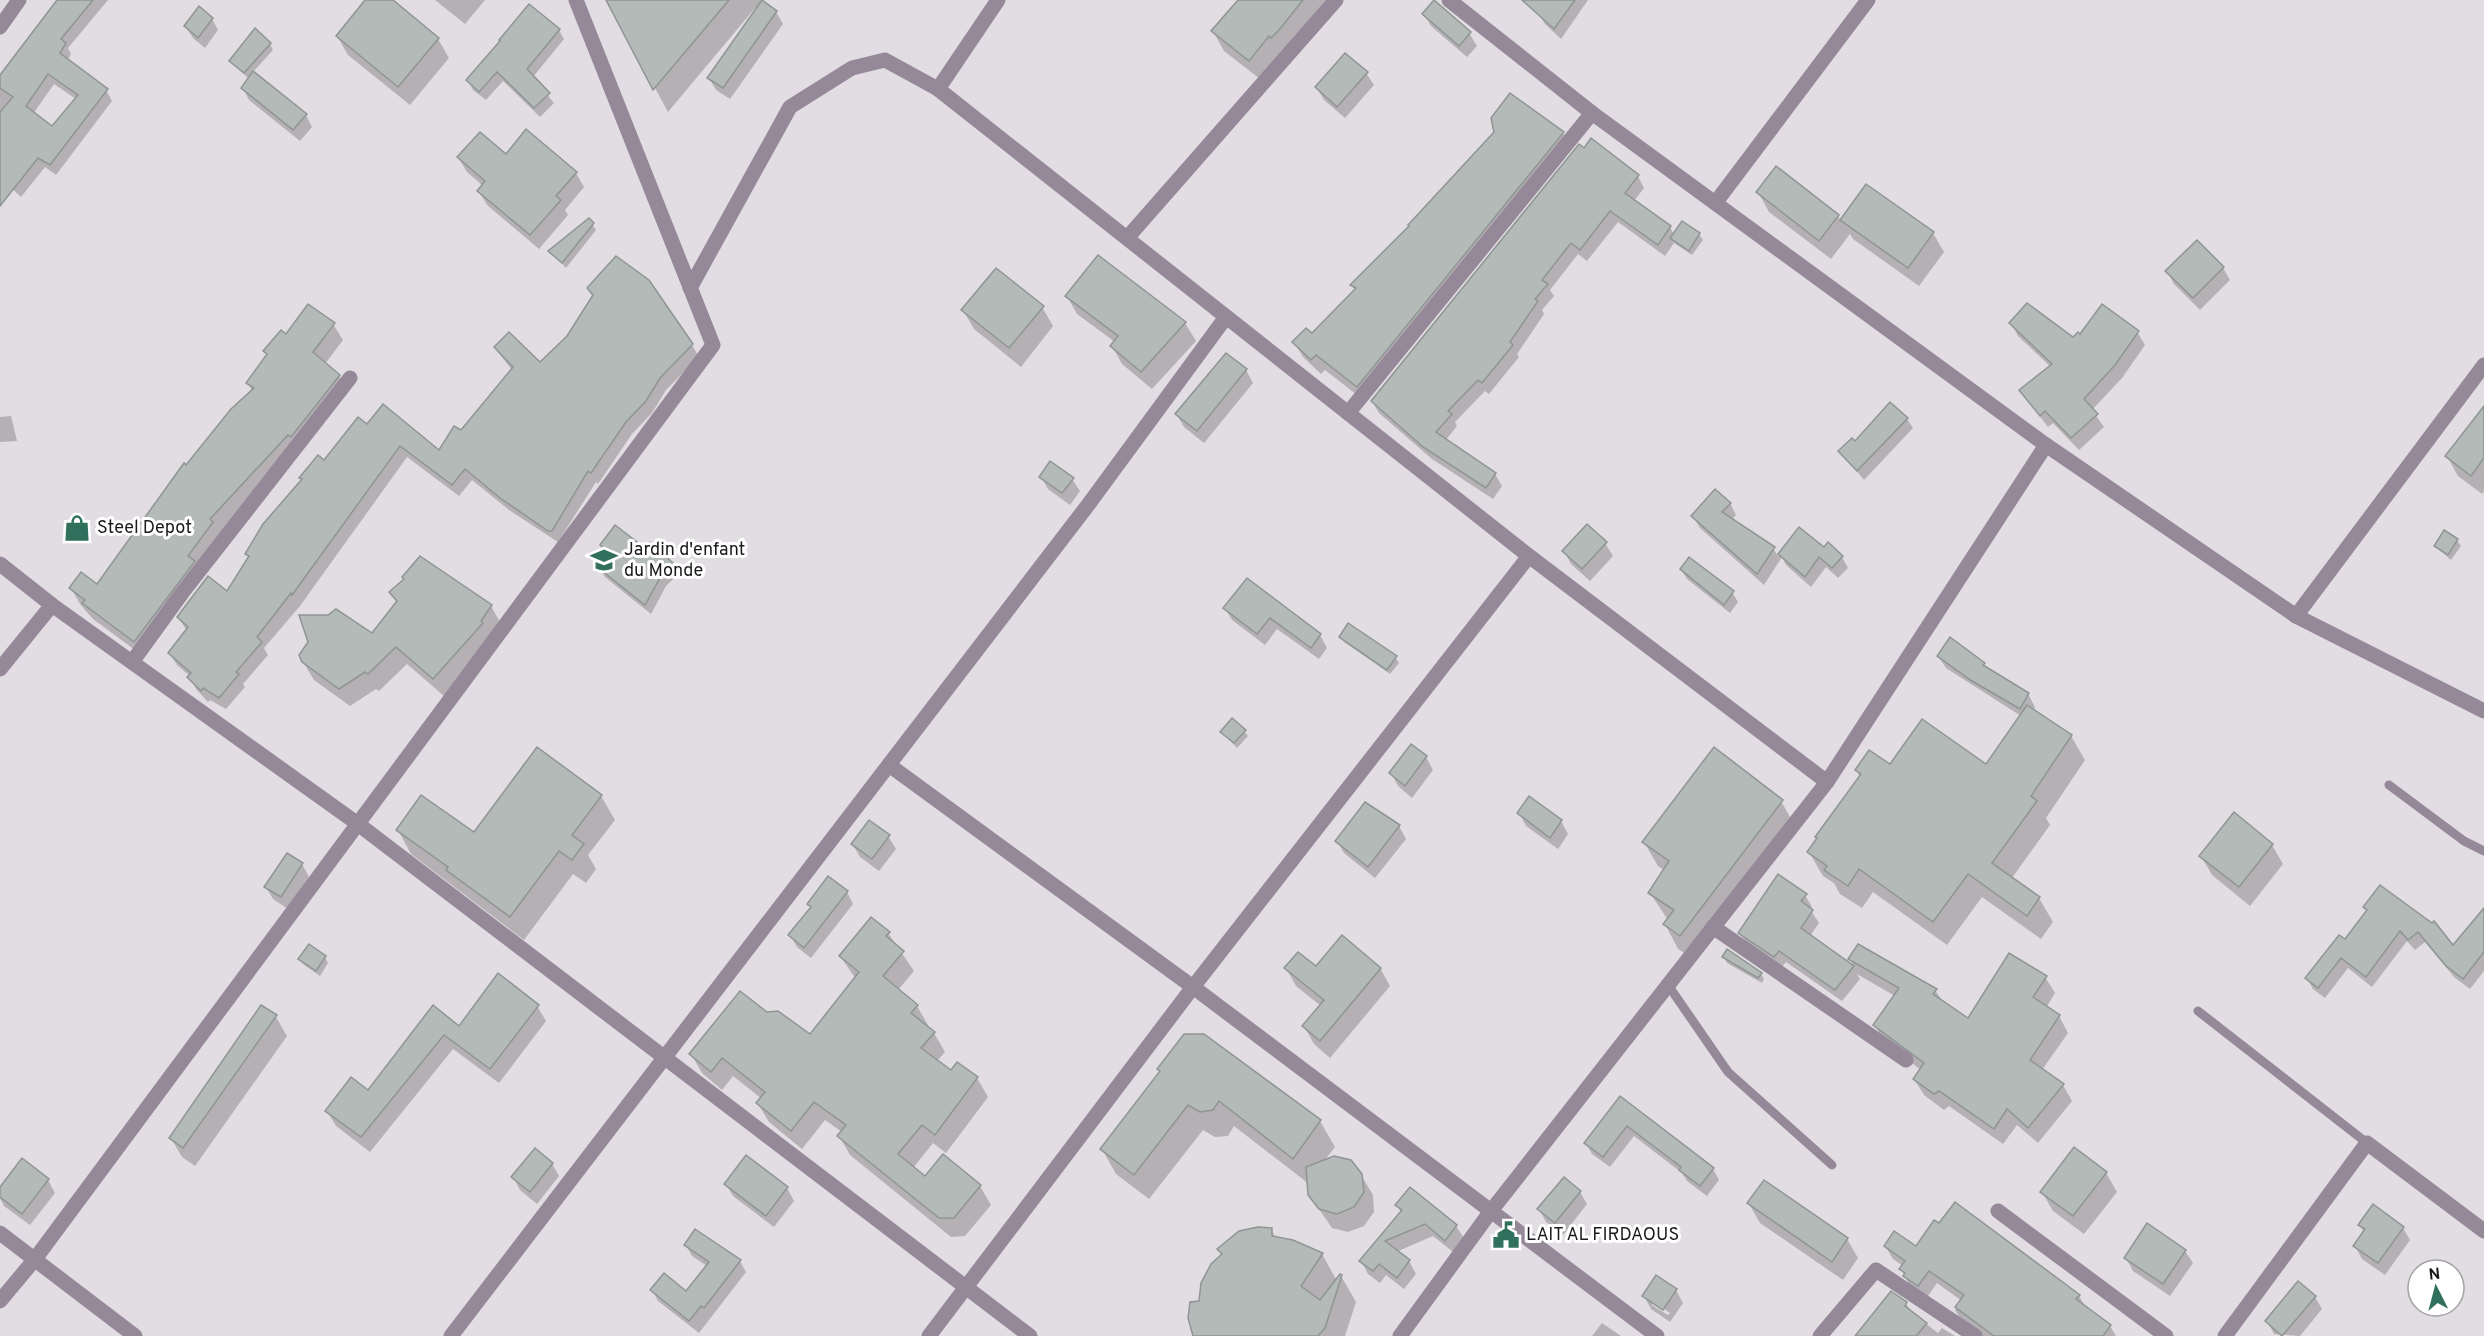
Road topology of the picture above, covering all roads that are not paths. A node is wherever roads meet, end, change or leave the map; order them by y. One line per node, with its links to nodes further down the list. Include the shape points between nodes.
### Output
1 (19, 0): 7 (street)
2 (576, 0): 12 (street)
3 (998, 0): 8 (street)
4 (1336, 0): 11 (street)
5 (1449, 0): 9 (street)
6 (1868, 0): 10 (street)
7 (0, 27)
8 (938, 89): 11 (street); 12 (street, via 885,60 852,68 790,107)
9 (1592, 113): 10 (street); 16 (street)
10 (1716, 202): 17 (street)
11 (1127, 238): 13 (street)
12 (690, 288): 28 (street, via 713,345)
13 (1226, 317): 16 (street); 25 (street)
14 (2484, 365): 21 (street)
15 (350, 378): 22 (street)
16 (1348, 413): 18 (street)
17 (2046, 445): 21 (street); 26 (street)
18 (1529, 556): 26 (street); 32 (street)
19 (0, 564): 20 (street)
20 (52, 605): 22 (street); 23 (street)
21 (2296, 616): 24 (street)
22 (132, 663): 28 (street)
23 (0, 669)
24 (2484, 711)
25 (889, 765): 32 (street); 34 (street)
26 (1827, 782): 30 (street)
27 (2389, 785): 29 (lane, via 2464,841)
28 (358, 824): 34 (street); 42 (street)
29 (2484, 851)
30 (1713, 927): 31 (street); 35 (street)
31 (1668, 986): 37 (lane, via 1728,1072); 38 (street)
32 (1193, 987): 38 (street); 43 (street)
33 (2198, 1011): 36 (lane)
34 (665, 1058): 43 (street); 46 (street)
35 (1906, 1060)
36 (2367, 1143): 40 (street); 54 (street)
37 (1832, 1165)
38 (1491, 1211): 49 (street); 50 (street)
39 (1998, 1211): 53 (street)
40 (2484, 1231)
41 (0, 1233): 42 (street)
42 (35, 1259): 44 (street); 45 (street)
43 (966, 1287): 47 (street); 48 (street)
44 (0, 1301)
45 (135, 1336)
46 (451, 1336)
47 (929, 1336)
48 (1030, 1336)
49 (1400, 1336)
50 (1657, 1336)
51 (1820, 1336): 52 (street, via 1876,1270)
52 (1975, 1336)
53 (2166, 1336)
54 (2225, 1336)

